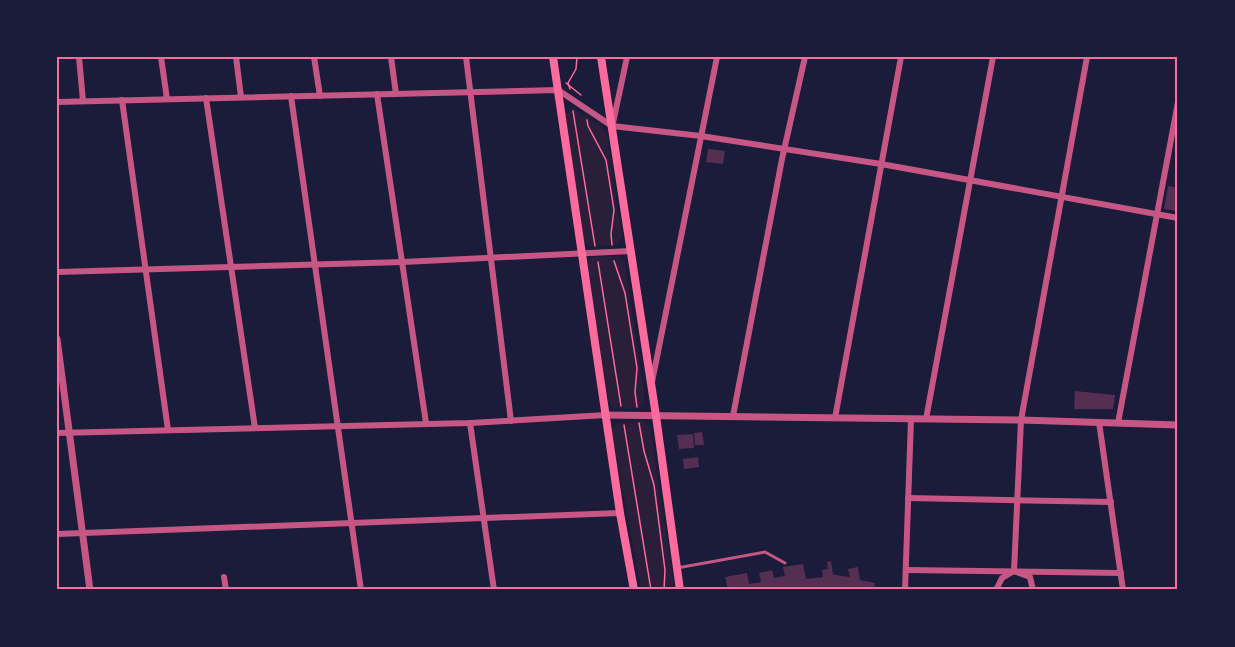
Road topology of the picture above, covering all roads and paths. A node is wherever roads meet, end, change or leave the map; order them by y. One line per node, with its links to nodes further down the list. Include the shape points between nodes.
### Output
1 (79, 57): 29 (street)
2 (160, 57): 26 (street)
3 (236, 57): 25 (street)
4 (314, 57): 23 (street)
5 (391, 57): 21 (street)
6 (466, 57): 19 (street)
7 (554, 57): 18 (main road)
8 (577, 57): 17 (path)
9 (601, 57): 33 (main road)
10 (627, 57): 33 (street)
11 (717, 57): 34 (street)
12 (805, 57): 35 (street)
13 (901, 57): 36 (street)
14 (993, 57): 37 (street)
15 (1087, 57): 38 (street)
16 (563, 80): 17 (path)
17 (569, 85): 27 (path); 32 (path, via 583,96)
18 (558, 90): 19 (street); 27 (street); 44 (main road)
19 (471, 92): 21 (street); 45 (street)
20 (377, 94): 21 (street); 23 (street); 46 (street)
21 (396, 94)
22 (291, 96): 23 (street); 25 (street); 47 (street)
23 (320, 96)
24 (207, 98): 25 (street); 26 (street); 48 (street)
25 (241, 98)
26 (167, 99): 28 (street)
27 (571, 99): 32 (street); 42 (path)
28 (122, 100): 29 (street); 49 (street)
29 (84, 101): 30 (street)
30 (57, 102)
31 (1178, 102): 39 (street)
32 (585, 108): 33 (street); 43 (path, via 588,126 606,160 614,210)
33 (612, 126): 34 (street); 41 (main road)
34 (701, 136): 35 (street); 53 (street)
35 (784, 149): 36 (street); 58 (street)
36 (881, 164): 37 (street); 59 (street)
37 (970, 181): 38 (street); 61 (street)
38 (1060, 196): 39 (street); 62 (street)
39 (1157, 215): 40 (street); 67 (street)
40 (1178, 218)
41 (631, 251): 43 (street); 53 (main road)
42 (596, 252): 43 (street); 44 (street); 55 (path)
43 (613, 252): 56 (path, via 625,293 637,368)
44 (581, 254): 45 (street); 54 (main road)
45 (492, 258): 46 (street); 63 (street)
46 (403, 262): 47 (street); 65 (street)
47 (316, 265): 48 (street); 68 (street)
48 (230, 266): 49 (street); 70 (street)
49 (146, 269): 50 (street); 71 (street)
50 (57, 272)
51 (57, 339): 52 (street)
52 (58, 358): 73 (street)
53 (652, 386): 57 (main road)
54 (606, 416): 55 (street); 63 (street); 77 (main road)
55 (622, 416): 56 (street); 93 (path)
56 (638, 416): 57 (street); 94 (path, via 656,496 665,570)
57 (656, 416): 58 (street); 83 (main road)
58 (733, 417): 59 (street)
59 (835, 418): 60 (street)
60 (910, 418): 61 (street); 74 (street)
61 (926, 418): 62 (street)
62 (1021, 420): 64 (street); 75 (street)
63 (511, 421): 66 (street)
64 (1099, 422): 67 (street); 76 (street)
65 (426, 423): 66 (street); 68 (street)
66 (470, 423): 78 (street)
67 (1119, 423): 69 (street)
68 (339, 425): 70 (street); 79 (street)
69 (1178, 425)
70 (255, 428): 71 (street)
71 (168, 430): 73 (street)
72 (57, 433): 73 (street)
73 (69, 433): 81 (street)
74 (908, 498): 75 (street); 84 (street)
75 (1017, 500): 76 (street); 85 (street)
76 (1111, 502): 86 (street)
77 (620, 513): 78 (street); 92 (main road)
78 (484, 519): 79 (street); 91 (street)
79 (352, 523): 81 (street); 90 (street)
80 (57, 534): 81 (street)
81 (83, 535): 88 (street)
82 (785, 563): 83 (lane, via 765,552)
83 (677, 568): 95 (main road)
84 (906, 570): 85 (street); 96 (street)
85 (1014, 571): 86 (street); 97 (street, via 1002,578); 98 (street, via 1030,577)
86 (1121, 573): 99 (street)
87 (224, 577): 89 (street)
88 (90, 590)
89 (226, 590)
90 (361, 590)
91 (494, 590)
92 (634, 590)
93 (651, 590)
94 (663, 590)
95 (680, 590)
96 (905, 590)
97 (996, 590)
98 (1033, 590)
99 (1123, 590)

